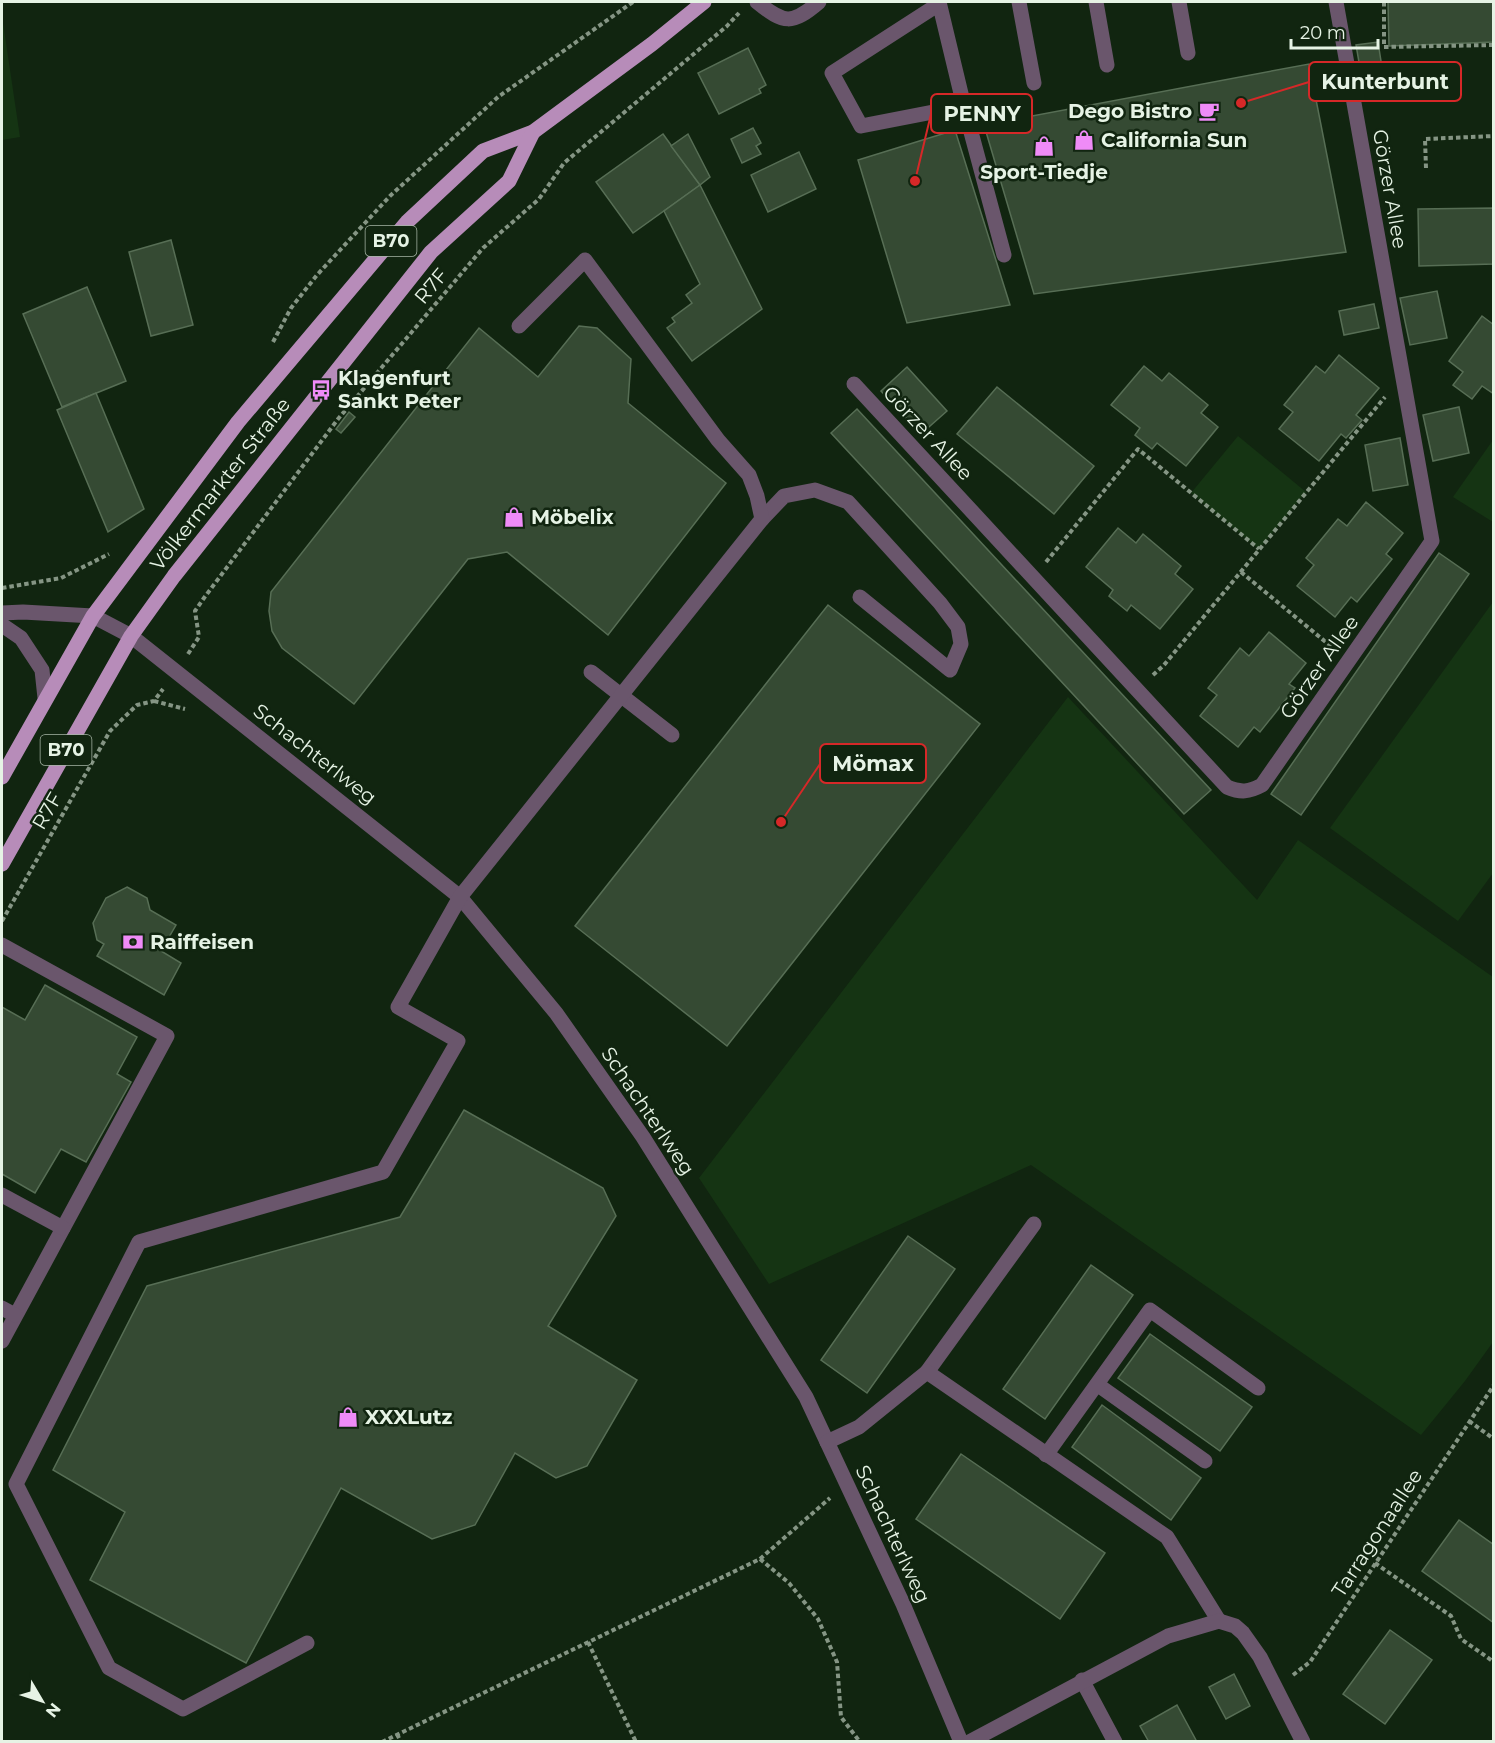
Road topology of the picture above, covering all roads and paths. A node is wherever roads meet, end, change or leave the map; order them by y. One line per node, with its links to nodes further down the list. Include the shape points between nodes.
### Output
1 (704, 2): 16 (main road, Völkermarkter Straße / B70)
2 (757, 2): 3 (street, via 774,16 791,20)
3 (819, 2)
4 (1019, 2): 14 (street)
5 (1096, 2): 13 (street)
6 (1179, 2): 12 (street)
7 (1336, 2): 21 (street, Görzer Allee)
8 (1384, 2): 11 (path, via 1384,47)
9 (939, 3): 15 (street); 15 (street, via 832,73 861,126)
10 (742, 10): 34 (path, R7F, via 728,26 564,163 539,200 483,248 338,419 204,598 195,611)
11 (1494, 45)
12 (1188, 53)
13 (1107, 65)
14 (1034, 83)
15 (964, 106): 19 (street)
16 (533, 132): 31 (main road, Völkermarkter Straße / B70, via 483,151 408,222 238,422); 33 (main road, Völkermarkter Straße / B70, via 508,181 431,252 174,576)
17 (1494, 136): 18 (path, via 1425,139)
18 (1426, 168)
19 (1004, 255)
20 (519, 326): 23 (street, via 585,260 718,440 749,474)
21 (1402, 376): 24 (path); 35 (street, Görzer Allee, via 1432,541)
22 (854, 384): 27 (street, Görzer Allee)
23 (762, 519): 29 (street, via 784,496 815,490 848,502 958,627 961,644 950,670); 38 (street)
24 (1259, 549): 26 (path); 27 (path, via 1138,449)
25 (112, 552): 28 (path, via 61,578)
26 (1240, 572): 35 (path); 37 (path, via 1164,665)
27 (1033, 577): 37 (street, Görzer Allee)
28 (2, 588)
29 (860, 597)
30 (2, 613): 31 (street)
31 (93, 616): 33 (street, Schachterlweg); 39 (main road, Völkermarkter Straße / B70)
32 (2, 625): 39 (street, via 21,638 42,670)
33 (131, 636): 43 (main road, Völkermarkter Straße / B70); 44 (street, Schachterlweg)
34 (200, 637)
35 (1348, 661): 37 (street, Görzer Allee, via 1262,785 1250,791 1238,792 1227,787)
36 (591, 672): 38 (street)
37 (1137, 689)
38 (622, 696): 41 (street); 44 (street)
39 (45, 699): 42 (main road, Völkermarkter Straße / B70)
40 (192, 713): 45 (path, R7F, via 154,701 137,705 110,731)
41 (672, 735)
42 (2, 777)
43 (2, 864)
44 (460, 897): 58 (street, Schachterlweg, via 556,1013 643,1137 806,1396); 66 (street, via 398,1008 458,1041 383,1172 139,1242 16,1484 109,1668 183,1709)
45 (2, 921)
46 (2, 945): 49 (street, via 167,1036)
47 (2, 1195): 49 (street)
48 (1034, 1224): 52 (street)
49 (63, 1228): 50 (street)
50 (8, 1312): 51 (street)
51 (2, 1341)
52 (927, 1372): 58 (street, via 859,1427); 59 (street)
53 (1098, 1385): 55 (street, via 1150,1310); 59 (street); 60 (street)
54 (1494, 1385): 56 (path, Tarragonaallee)
55 (1258, 1388)
56 (1469, 1421): 57 (path); 63 (path, Tarragonaallee)
57 (1494, 1439)
58 (827, 1442): 75 (street, Schachterlweg, via 903,1604)
59 (1047, 1455): 64 (street, via 1167,1537)
60 (1205, 1461)
61 (832, 1496): 62 (path)
62 (760, 1559): 65 (path); 74 (path, via 789,1583 818,1619 837,1662 841,1717)
63 (1375, 1563): 67 (path, via 1451,1616 1461,1639); 69 (path, Tarragonaallee, via 1310,1662)
64 (1219, 1622): 68 (street, via 1168,1636); 69 (street, via 1244,1633)
65 (588, 1642): 70 (path); 73 (path)
66 (307, 1643)
67 (1494, 1662)
68 (1082, 1680): 76 (street); 77 (street)
69 (1275, 1688): 78 (street)
70 (397, 1734): 71 (path); 72 (path)
71 (382, 1742)
72 (401, 1742)
73 (636, 1742)
74 (860, 1742)
75 (961, 1742)
76 (969, 1742)
77 (1116, 1742)
78 (1303, 1742)

